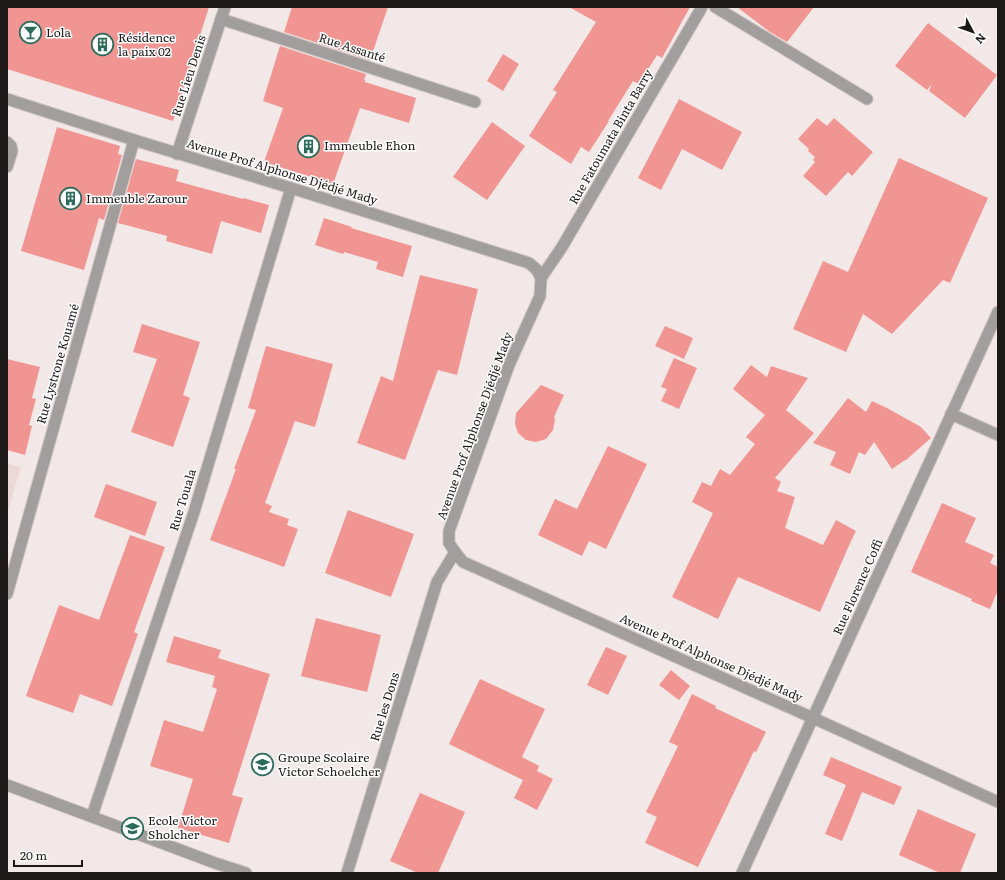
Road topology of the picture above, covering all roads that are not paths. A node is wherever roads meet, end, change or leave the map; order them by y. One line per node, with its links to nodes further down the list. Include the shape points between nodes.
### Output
1 (224, 7): 4 (street, Rue Lieu Denis)
2 (702, 7): 13 (street, Rue Fatoumata Binta Barry, via 562,247)
3 (715, 7): 6 (street)
4 (221, 19): 7 (street, Rue Assanté); 10 (street, Rue Lieu Denis)
5 (7, 99): 8 (street, Avenue Prof Alphonse Djédjé Mady)
6 (867, 99)
7 (475, 102)
8 (134, 140): 10 (street, Avenue Prof Alphonse Djédjé Mady); 18 (street, Rue Lystrone Kouamé)
9 (7, 142): 11 (street, via 12,151)
10 (177, 154): 12 (street, Avenue Prof Alphonse Djédjé Mady)
11 (7, 167)
12 (291, 188): 13 (street, Avenue Prof Alphonse Djédjé Mady, via 529,263); 22 (street, Rue Touala, via 194,512)
13 (541, 278): 17 (street, Avenue Prof Alphonse Djédjé Mady, via 540,296 509,365 449,531 449,543)
14 (998, 312): 15 (street, Rue Florence Coffi)
15 (951, 414): 16 (street); 19 (street, Rue Florence Coffi)
16 (998, 436)
17 (455, 552): 19 (street, Avenue Prof Alphonse Djédjé Mady, via 463,562); 24 (street, Rue les Dons, via 437,582)
18 (7, 594)
19 (813, 718): 21 (street, Avenue Prof Alphonse Djédjé Mady); 25 (street, Rue Florence Coffi)
20 (7, 784): 22 (street)
21 (998, 802)
22 (92, 816): 23 (street)
23 (246, 873)
24 (347, 873)
25 (742, 873)

